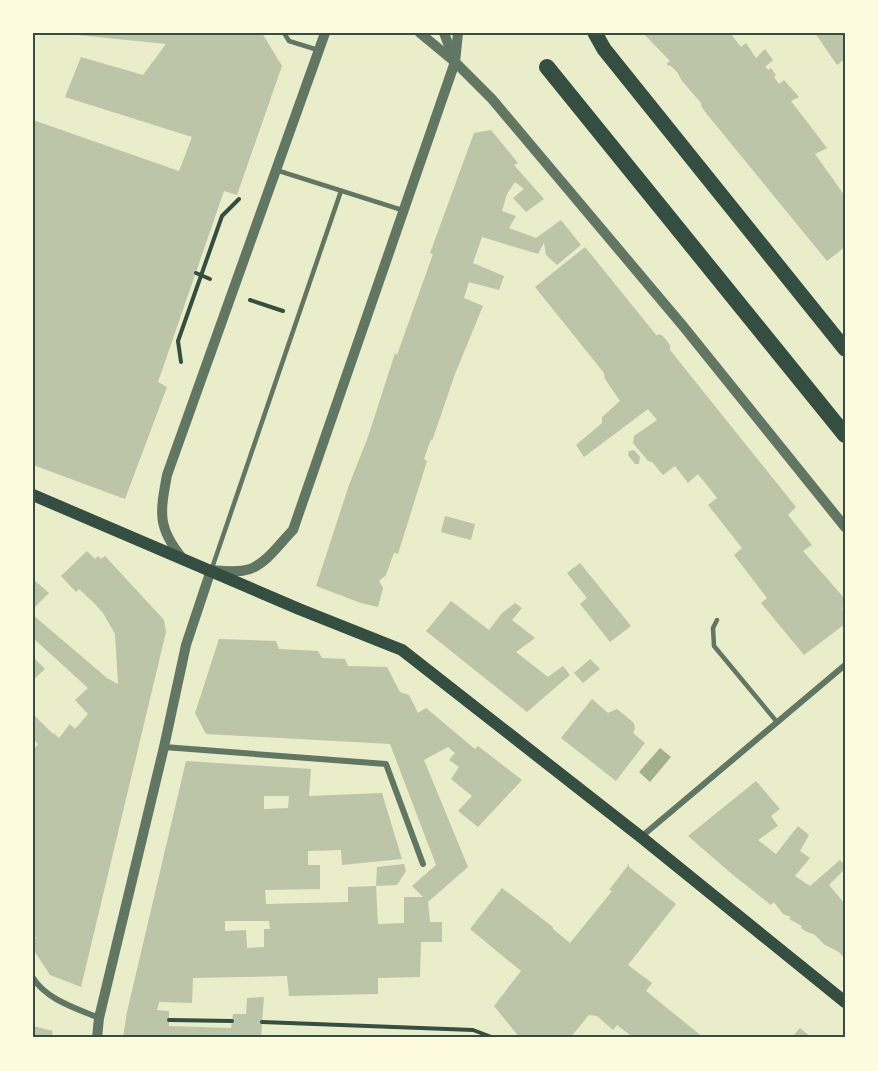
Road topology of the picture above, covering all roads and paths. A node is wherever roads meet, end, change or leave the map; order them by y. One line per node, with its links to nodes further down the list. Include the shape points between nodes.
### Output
1 (284, 33): 9 (lane, via 289,41)
2 (325, 33): 9 (street)
3 (420, 33): 10 (street)
4 (444, 33): 10 (street)
5 (458, 33): 10 (street)
6 (587, 33): 8 (street)
7 (595, 33): 8 (main road)
8 (604, 49): 19 (main road)
9 (318, 50): 12 (street)
10 (455, 62): 15 (street); 23 (street, via 485,92 683,326)
11 (548, 67): 21 (highway)
12 (276, 170): 13 (lane); 24 (street, via 167,475 161,511 163,528)
13 (342, 191): 15 (lane); 25 (lane)
14 (239, 199): 17 (path, via 222,216)
15 (404, 211): 25 (street, via 293,530 251,569)
16 (196, 273): 17 (path)
17 (201, 276): 18 (path); 20 (path, via 178,341)
18 (210, 279)
19 (845, 349)
20 (181, 362)
21 (845, 435)
22 (33, 495): 24 (main road)
23 (845, 527)
24 (183, 559): 25 (main road)
25 (211, 570): 29 (street, via 186,645); 30 (main road, via 402,650)
26 (717, 620): 28 (lane, via 713,628 714,646)
27 (845, 665): 28 (street)
28 (777, 722): 30 (street)
29 (164, 747): 31 (street, via 386,764); 34 (street)
30 (641, 837): 33 (main road)
31 (423, 864)
32 (33, 978): 34 (street, via 40,989)
33 (845, 1002)
34 (99, 1018): 38 (street)
35 (169, 1020): 36 (path)
36 (232, 1021)
37 (262, 1022): 39 (path, via 473,1030)
38 (97, 1038)
39 (492, 1038)

